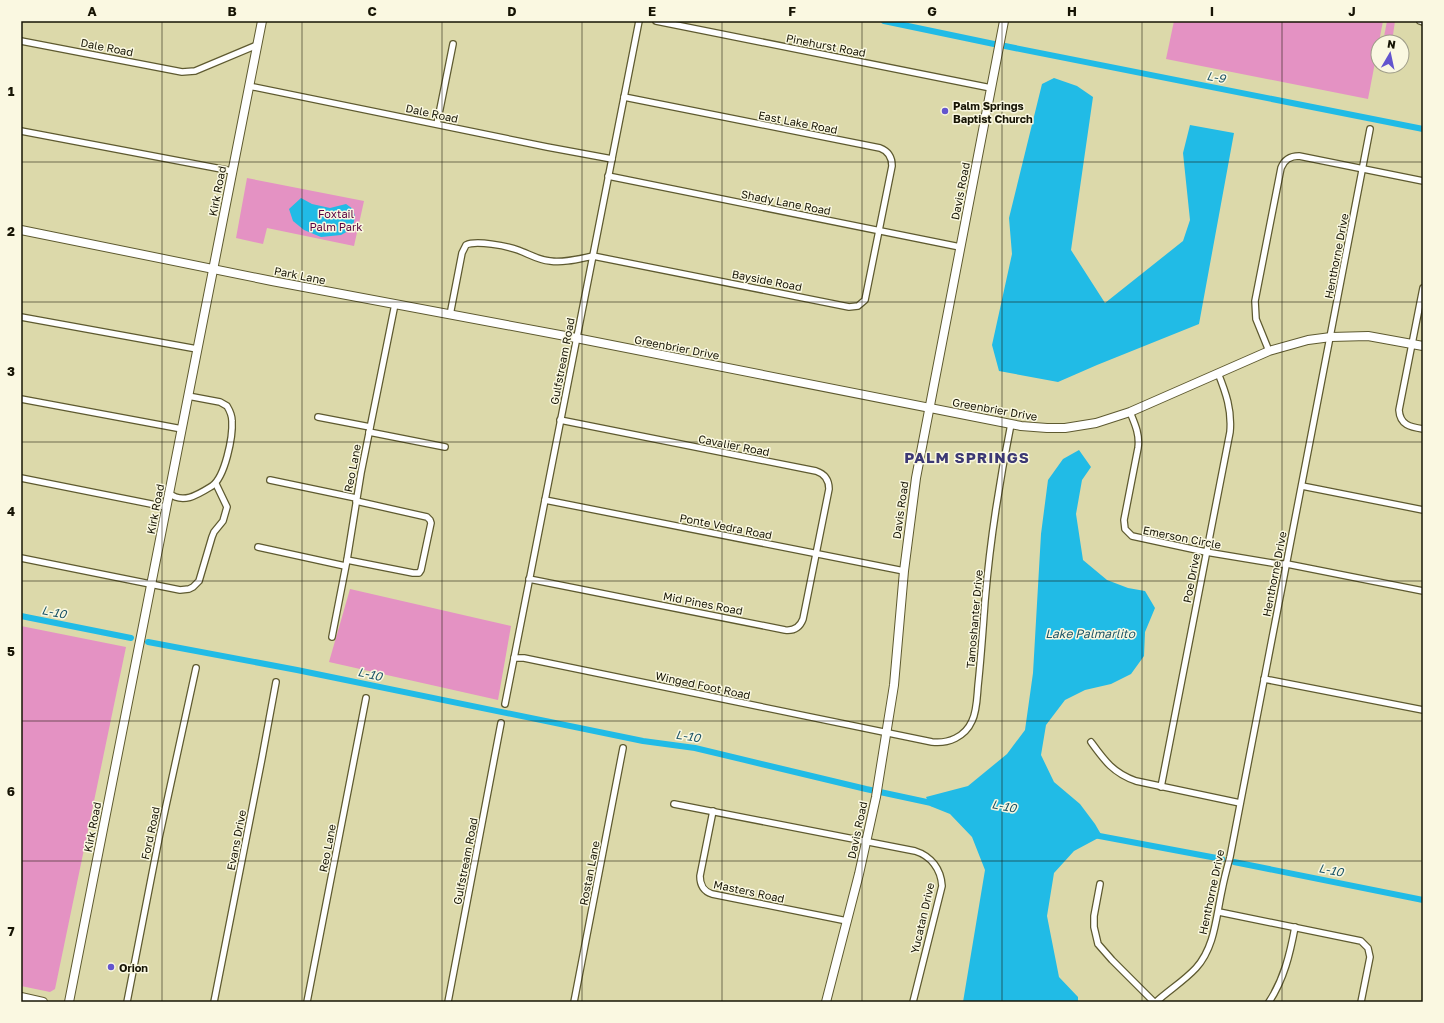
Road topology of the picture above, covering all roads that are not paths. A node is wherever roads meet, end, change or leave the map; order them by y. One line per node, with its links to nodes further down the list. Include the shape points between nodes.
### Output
1 (262, 21): 7 (street, Kirk Road)
2 (638, 21): 10 (street, Gulfstream Road)
3 (656, 21): 9 (street, Pinehurst Road)
4 (1004, 21): 9 (street, Davis Road)
5 (21, 40): 7 (street, Dale Road, via 182,72 195,71)
6 (453, 44): 11 (street)
7 (257, 45): 8 (street, Kirk Road)
8 (249, 86): 11 (street, Dale Road); 16 (street, Kirk Road)
9 (991, 88): 21 (street, Davis Road)
10 (624, 97): 14 (street, Gulfstream Road); 20 (street, East Lake Road, via 884,150 891,156 892,166)
11 (437, 124): 14 (street, Dale Road)
12 (1370, 129): 15 (street, Henthorne Drive)
13 (21, 131): 16 (street)
14 (612, 158): 17 (street, Gulfstream Road)
15 (1363, 169): 18 (street); 28 (street, Henthorne Drive); 33 (street, via 1294,156 1286,160 1281,168 1255,301 1258,328)
16 (232, 171): 23 (street, Kirk Road)
17 (608, 176): 20 (street, Shady Lane Road); 22 (street, Gulfstream Road)
18 (1423, 181)
19 (21, 230): 23 (street, Park Lane)
20 (879, 231): 21 (street, Shady Lane Road); 22 (street, Bayside Road, via 867,296 862,304 853,307)
21 (960, 247): 37 (street, Davis Road)
22 (593, 256): 26 (street, via 568,261 550,261 513,249 470,243 463,248); 29 (street, Gulfstream Road)
23 (213, 269): 25 (street, Park Lane); 32 (street, Kirk Road)
24 (1423, 288): 30 (street)
25 (395, 304): 26 (street, Park Lane); 44 (street, Reo Lane)
26 (450, 314): 29 (street, Park Lane)
27 (21, 317): 32 (street)
28 (1331, 337): 30 (street, Greenbrier Drive, via 1368,336); 33 (street, Greenbrier Drive, via 1296,342); 49 (street, Henthorne Drive)
29 (576, 338): 37 (street, Greenbrier Drive); 40 (street, Gulfstream Road)
30 (1412, 344): 31 (street, Greenbrier Drive); 43 (street, via 1399,410 1404,423)
31 (1423, 346)
32 (197, 349): 35 (street, Kirk Road)
33 (1268, 351): 34 (street, Greenbrier Drive)
34 (1218, 374): 38 (street, Greenbrier Drive); 56 (street, Poe Drive, via 1229,402 1231,422)
35 (188, 396): 42 (street, Kirk Road); 48 (street, via 225,404 231,416 232,427 227,458)
36 (21, 399): 42 (street)
37 (928, 408): 41 (street, Greenbrier Drive); 62 (street, Davis Road)
38 (1130, 412): 41 (street, Greenbrier Drive, via 1096,423 1065,428); 56 (street, Emerson Circle, via 1139,444 1124,520 1125,529 1136,538)
39 (318, 417): 44 (street)
40 (560, 420): 52 (street, Gulfstream Road); 57 (street, Cavalier Road, via 821,473 827,480 829,489)
41 (1011, 424): 75 (street, Tamoshanter Drive, via 990,552 973,720 962,734 945,742)
42 (182, 429): 50 (street, Kirk Road)
43 (1423, 429)
44 (369, 430): 45 (street); 51 (street, Reo Lane)
45 (445, 447)
46 (21, 478): 53 (street)
47 (270, 480): 51 (street)
48 (216, 484): 50 (street, via 185,499); 64 (street, via 227,507 223,520 212,537 199,581 193,588 184,590)
49 (1302, 486): 54 (street); 60 (street, Henthorne Drive)
50 (169, 493): 53 (street, Kirk Road)
51 (356, 500): 59 (street, Reo Lane); 59 (street, via 427,516 431,523 422,570 419,573)
52 (545, 500): 57 (street, Ponte Vedra Road); 63 (street, Gulfstream Road)
53 (166, 507): 64 (street, Kirk Road)
54 (1423, 510)
55 (258, 547): 61 (street)
56 (1206, 552): 60 (street, Emerson Circle); 78 (street, Poe Drive)
57 (816, 554): 62 (street, Ponte Vedra Road); 63 (street, Mid Pines Road, via 803,619 798,627 790,630)
58 (21, 558): 64 (street)
59 (347, 560): 61 (street, Reo Lane)
60 (1287, 564): 65 (street, Emerson Circle); 69 (street, Henthorne Drive)
61 (346, 566): 66 (street, Reo Lane)
62 (904, 571): 75 (street, Davis Road, via 898,649)
63 (529, 579): 67 (street, Gulfstream Road)
64 (151, 584): 89 (street, Kirk Road)
65 (1423, 591)
66 (332, 637)
67 (514, 658): 72 (street, Gulfstream Road); 75 (street, Winged Foot Road)
68 (196, 668): 90 (street, Ford Road)
69 (1264, 679): 73 (street); 79 (street, Henthorne Drive)
70 (276, 682): 91 (street, Evans Drive)
71 (366, 698): 92 (street, Reo Lane)
72 (505, 704)
73 (1423, 710)
74 (501, 723): 93 (street, Gulfstream Road)
75 (887, 733): 82 (street, Davis Road)
76 (1091, 742): 78 (street, via 1119,774 1136,782)
77 (624, 748): 94 (street, Rostan Lane)
78 (1161, 787): 79 (street)
79 (1240, 803): 84 (street, Henthorne Drive)
80 (674, 804): 81 (street, Yucatan Drive)
81 (713, 811): 82 (street, Yucatan Drive); 85 (street, Masters Road, via 700,876 704,889 712,894)
82 (866, 842): 85 (street, Davis Road); 96 (street, Yucatan Drive, via 923,854 933,862 940,874 941,890)
83 (1100, 884): 97 (street, via 1094,916 1098,944)
84 (1218, 912): 86 (street); 97 (street, Henthorne Drive, via 1211,942 1202,960 1190,974)
85 (847, 921): 95 (street, Davis Road)
86 (1295, 927): 98 (street, via 1286,968); 99 (street, via 1358,940 1365,944 1370,957)
87 (21, 997): 88 (street)
88 (43, 1002)
89 (69, 1002)
90 (127, 1002)
91 (214, 1002)
92 (307, 1002)
93 (448, 1002)
94 (574, 1002)
95 (826, 1002)
96 (913, 1002)
97 (1155, 1002)
98 (1269, 1002)
99 (1361, 1002)

